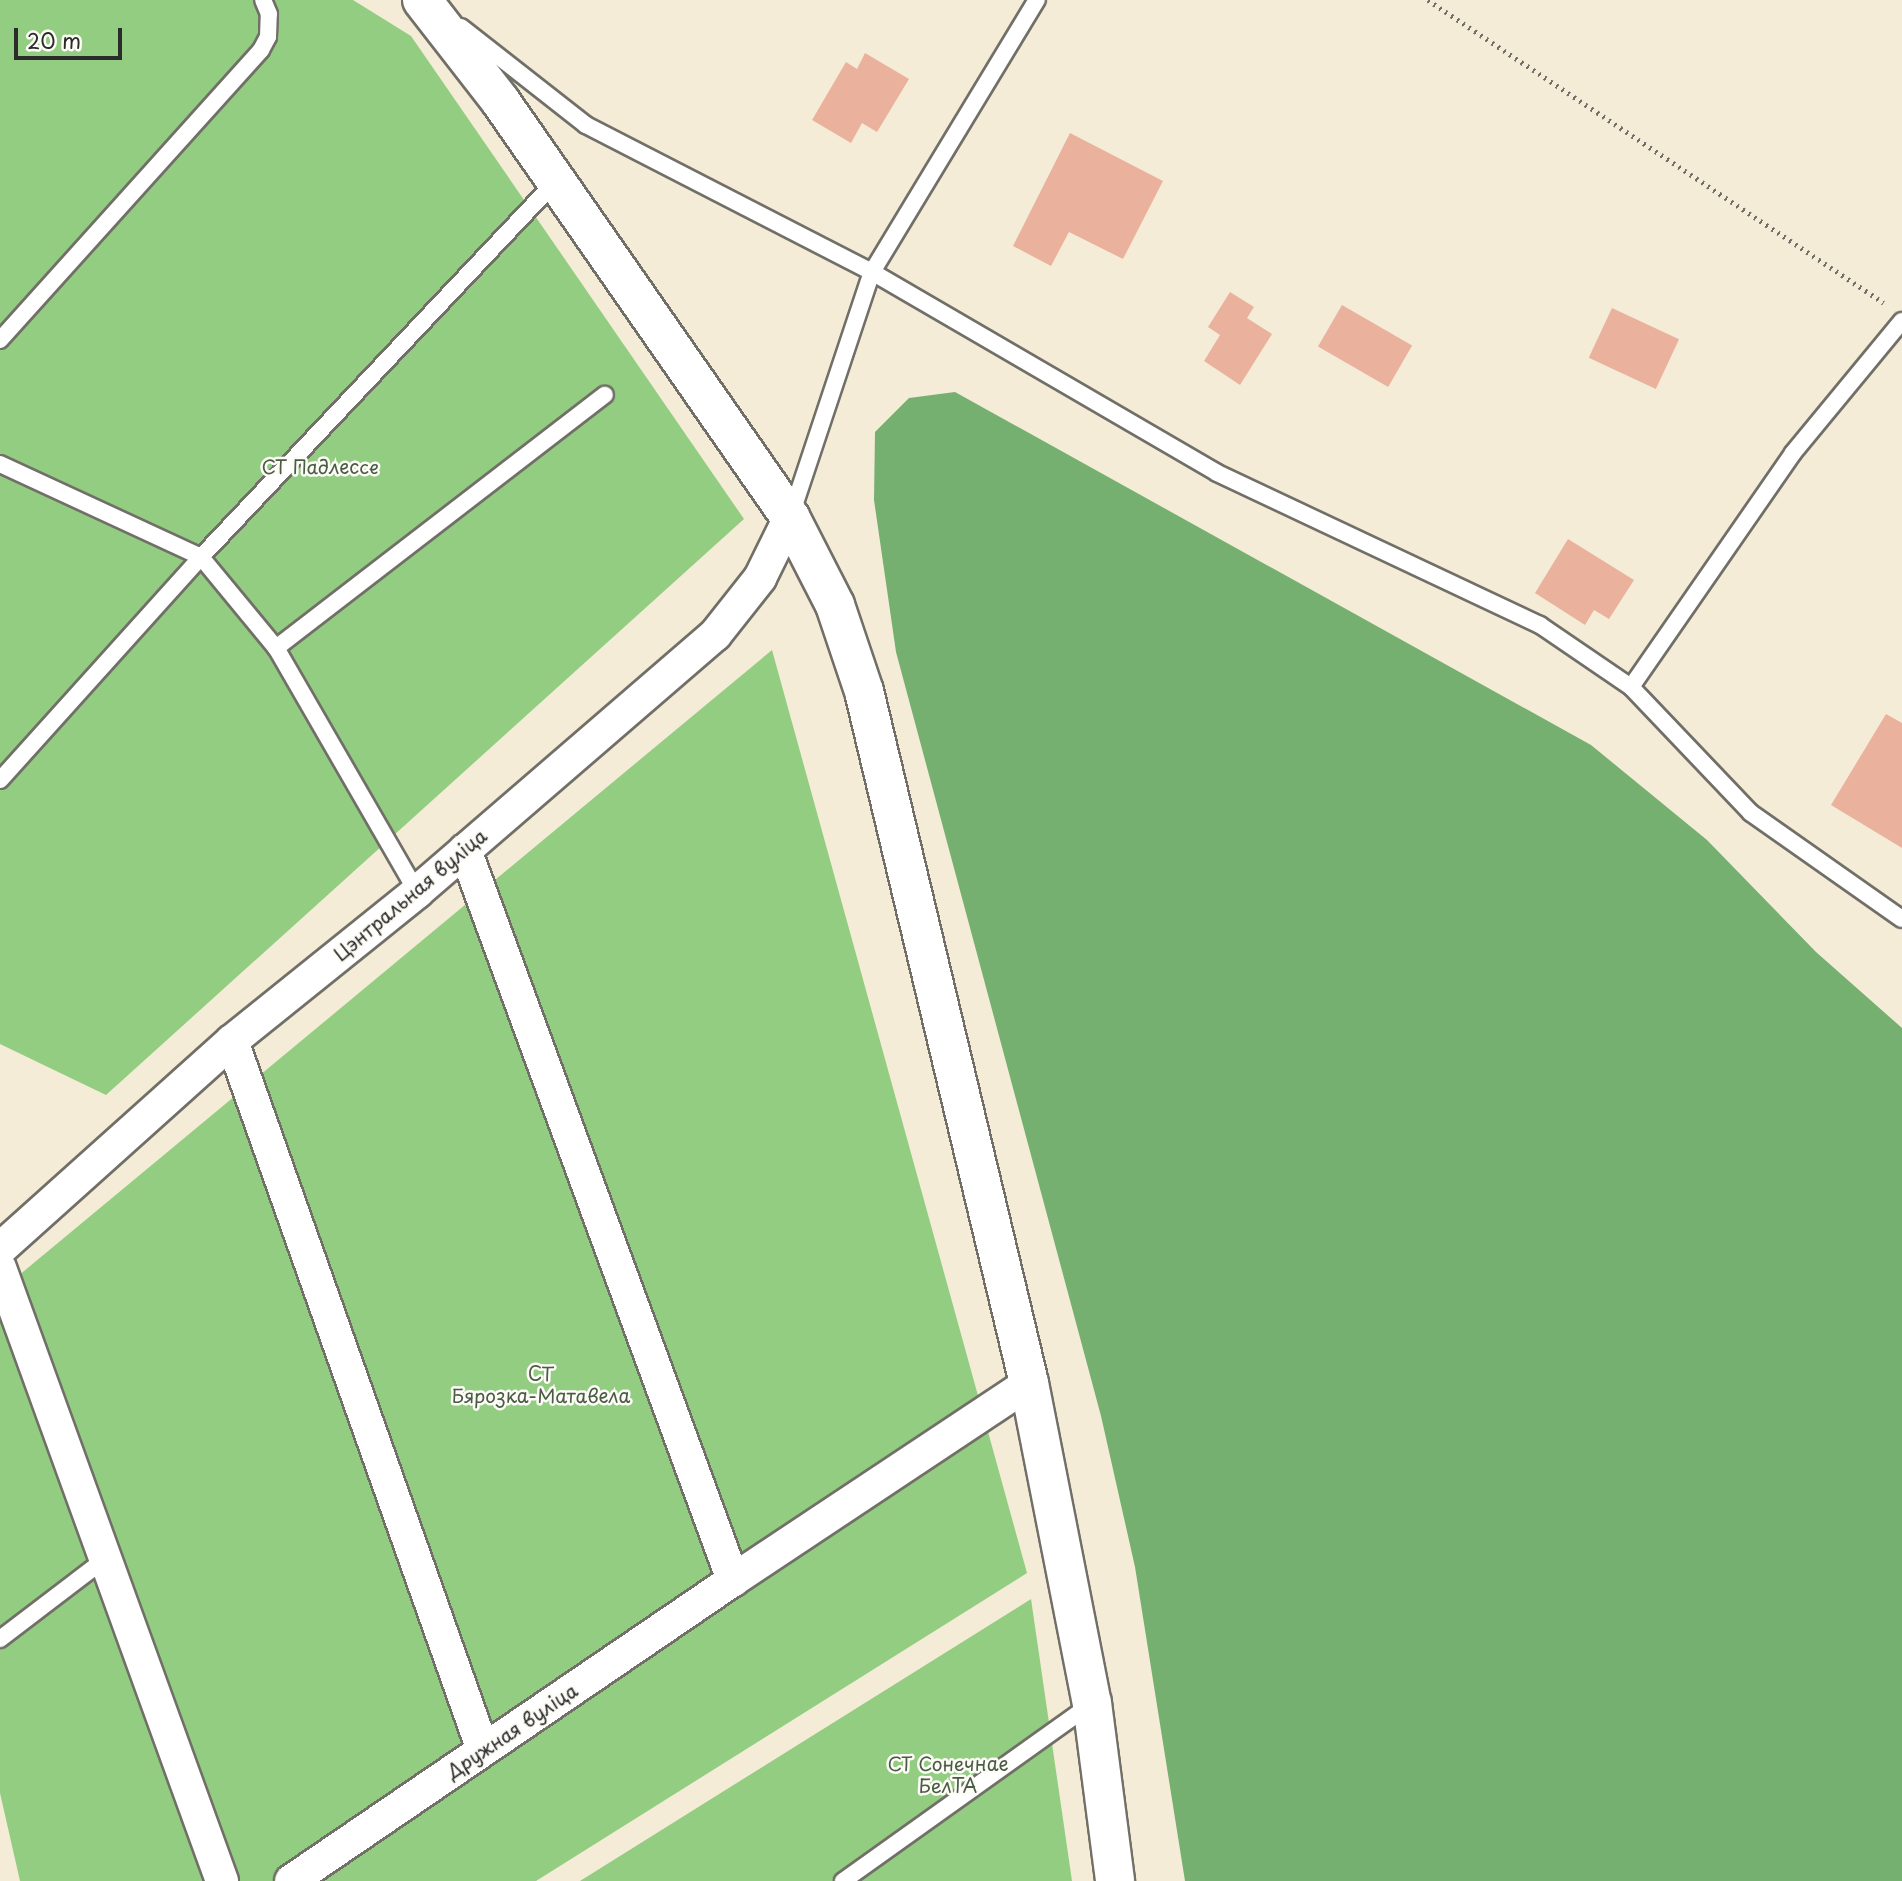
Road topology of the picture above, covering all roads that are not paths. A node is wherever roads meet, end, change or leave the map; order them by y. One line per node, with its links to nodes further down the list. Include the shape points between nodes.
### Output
1 (263, 0): 7 (lane, via 269,14 268,37 261,50)
2 (1037, 0): 5 (lane)
3 (424, 1): 4 (street); 5 (lane, via 586,125)
4 (556, 181): 10 (street); 11 (lane)
5 (872, 272): 10 (lane); 13 (lane, via 1217,473 1540,625)
6 (1902, 321): 13 (lane, via 1793,453)
7 (0, 340)
8 (605, 395): 12 (lane)
9 (0, 464): 11 (lane)
10 (790, 517): 15 (street, Цэнтральная вуліца, via 760,578 715,635); 21 (street, via 835,605 864,691)
11 (201, 557): 12 (lane); 14 (lane)
12 (276, 648): 16 (lane)
13 (1631, 687): 17 (lane, via 1751,813)
14 (0, 780)
15 (465, 850): 16 (street, Цэнтральная вуліца); 23 (street)
16 (417, 892): 18 (street, Цэнтральная вуліца)
17 (1902, 919)
18 (232, 1041): 19 (street, Цэнтральная вуліца); 26 (street)
19 (0, 1249)
20 (0, 1268): 22 (street)
21 (1029, 1383): 23 (street, Дружная вуліца); 25 (street)
22 (105, 1559): 24 (lane); 27 (street)
23 (733, 1580): 26 (street, Дружная вуліца)
24 (0, 1639)
25 (1092, 1703): 29 (lane); 30 (street)
26 (483, 1750): 28 (street, Дружная вуліца)
27 (222, 1881)
28 (291, 1881)
29 (842, 1881)
30 (1115, 1881)

